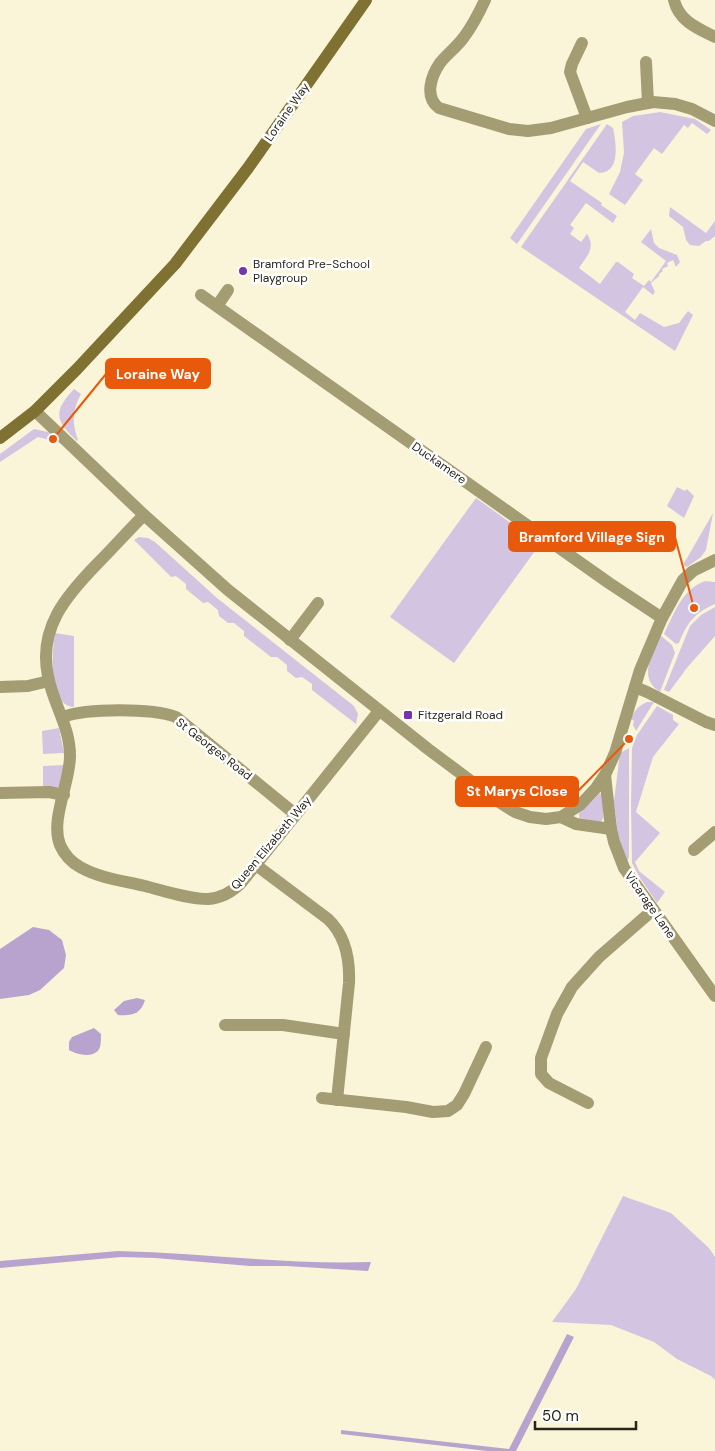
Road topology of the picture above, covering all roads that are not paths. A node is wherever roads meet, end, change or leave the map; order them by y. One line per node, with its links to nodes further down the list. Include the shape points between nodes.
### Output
1 (366, 0): 13 (main road, Loraine Way, via 248,168 175,264)
2 (485, 0): 8 (street, via 469,30 436,70 430,92 433,103 449,112 528,131)
3 (674, 0): 4 (street, via 686,21)
4 (715, 37)
5 (582, 43): 8 (street, via 570,72)
6 (646, 62): 7 (street)
7 (648, 103): 8 (street); 9 (street, via 675,104)
8 (587, 118)
9 (715, 121)
10 (228, 290): 12 (street)
11 (201, 295): 12 (street, Duckamere)
12 (217, 306): 18 (street, Duckamere)
13 (35, 411): 14 (main road, Loraine Way); 15 (street)
14 (0, 438)
15 (144, 515): 19 (street); 20 (street, Queen Elizabeth Way, via 75,587 57,613 48,638)
16 (715, 560): 18 (street, via 683,580)
17 (318, 603): 19 (street)
18 (662, 618): 22 (street, via 645,654)
19 (290, 640): 23 (street)
20 (49, 681): 21 (street); 24 (street, Queen Elizabeth Way)
21 (0, 687)
22 (635, 687): 25 (street); 26 (street, via 615,753)
23 (379, 711): 29 (street, Queen Elizabeth Way); 30 (street, via 508,808 530,817)
24 (63, 718): 28 (street, Queen Elizabeth Way, via 70,752); 29 (street, St Georges Road, via 88,711 168,714 183,722)
25 (715, 725)
26 (605, 774): 30 (street, via 584,802); 31 (street, Vicarage Lane)
27 (0, 793): 28 (street)
28 (64, 795): 34 (street, Queen Elizabeth Way, via 57,825 60,844 70,861 87,871 208,899 230,892)
29 (296, 814): 34 (street, Queen Elizabeth Way)
30 (561, 817): 31 (street, via 576,824)
31 (611, 829): 35 (street, Vicarage Lane, via 624,868)
32 (715, 832): 33 (street)
33 (694, 850)
34 (256, 865): 38 (street, via 323,915 340,936 349,964)
35 (653, 910): 36 (street, Vicarage Lane); 42 (street, via 599,957 572,988 557,1014 541,1058 540,1070 544,1078)
36 (715, 996)
37 (225, 1025): 38 (street, via 283,1025)
38 (344, 1034): 41 (street)
39 (486, 1047): 41 (street, via 460,1101 448,1111)
40 (322, 1098): 41 (street)
41 (337, 1100)
42 (588, 1103)

